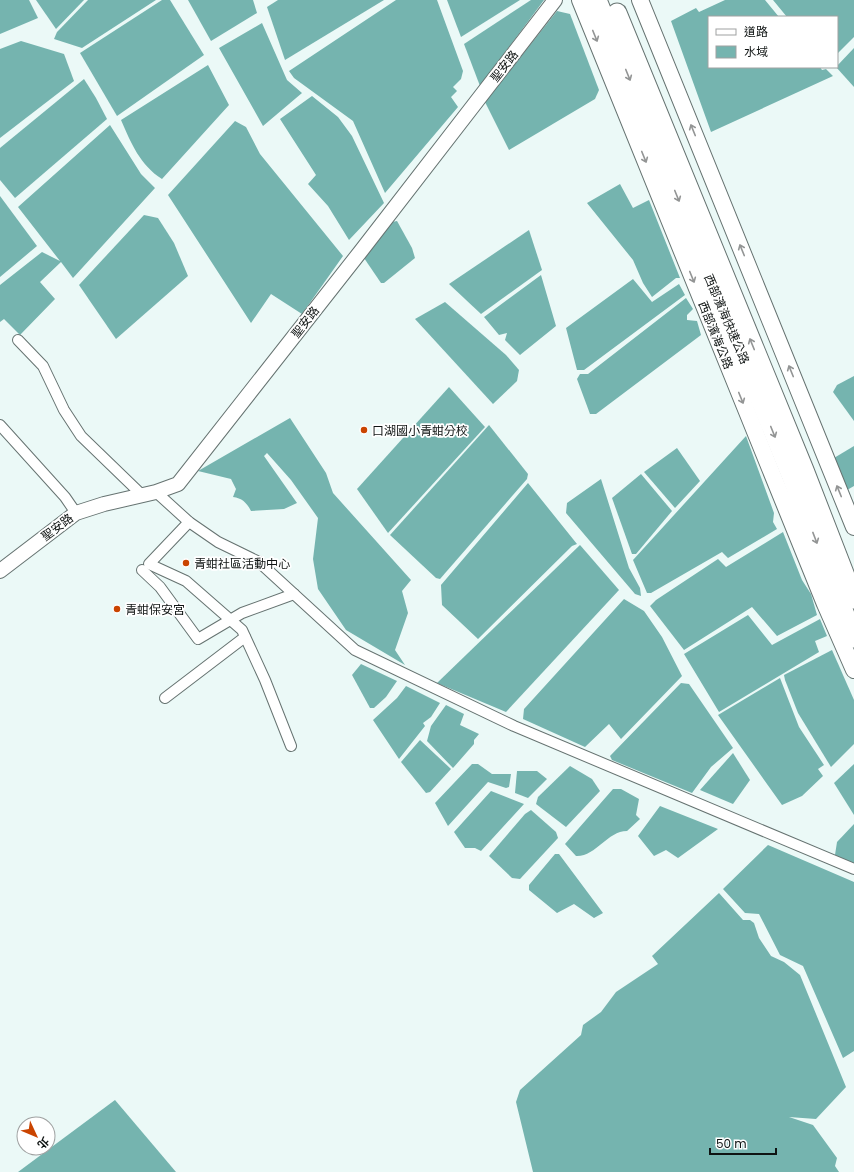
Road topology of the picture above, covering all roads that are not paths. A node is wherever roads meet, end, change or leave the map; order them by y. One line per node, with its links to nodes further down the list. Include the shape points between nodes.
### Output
1 (555, 0): 9 (street, 聖安路, via 178,484)
2 (580, 0): 21 (main road, 西部濱海公路, one-way to 21)
3 (597, 0): 8 (highway, 西部濱海快速公路, one-way to 8)
4 (612, 0): 8 (highway, 西部濱海快速公路, one-way to 4)
5 (640, 0): 13 (main road, one-way to 5)
6 (18, 340): 10 (street, via 43,366 64,410 81,436)
7 (0, 425): 11 (street, via 65,497)
8 (797, 473): 17 (highway, 西部濱海快速公路); 20 (highway, 西部濱海快速公路, one-way to 20)
9 (156, 492): 10 (street, 聖安路); 12 (street)
10 (142, 495): 11 (street, 聖安路)
11 (76, 513): 15 (street, 聖安路)
12 (189, 522): 16 (street, via 218,542 259,562); 18 (street, via 149,564 186,581)
13 (854, 527)
14 (142, 570): 18 (street, via 160,587 198,639)
15 (0, 571)
16 (294, 594): 18 (street); 24 (street, via 355,650 514,726)
17 (854, 599)
18 (230, 619): 19 (street, via 242,630)
19 (245, 637): 22 (street); 23 (street)
20 (854, 638)
21 (854, 670)
22 (165, 698)
23 (291, 746)
24 (854, 869)

